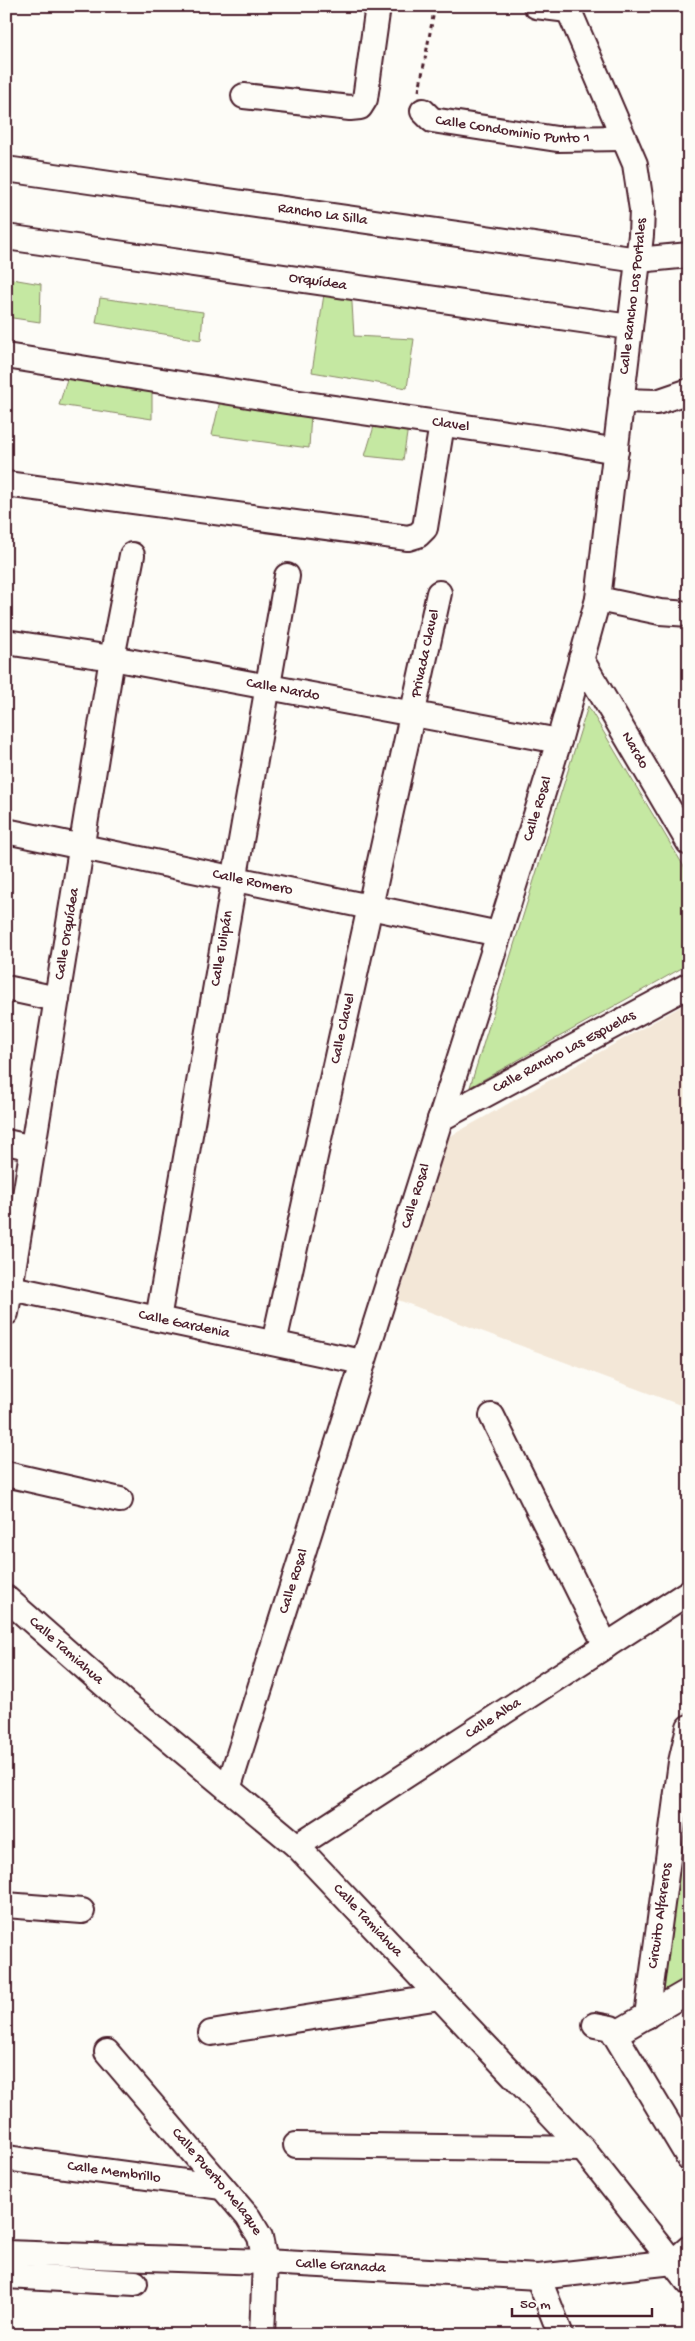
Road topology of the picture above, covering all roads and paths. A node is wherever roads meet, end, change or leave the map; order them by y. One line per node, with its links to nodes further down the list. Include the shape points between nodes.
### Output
1 (378, 6): 5 (street, via 364,99 360,107)
2 (435, 6): 6 (path, Calle Condominio Punto 1, via 417,101)
3 (536, 6): 4 (street)
4 (567, 8): 7 (street, Calle Rancho Los Portales)
5 (244, 96)
6 (423, 111): 7 (street, Calle Condominio Punto 1, via 432,120 557,139)
7 (624, 138): 11 (street, Calle Rancho Los Portales, via 635,164 642,210)
8 (6, 169): 11 (street, Rancho La Silla)
9 (6, 236): 12 (street, Orquídea)
10 (689, 255): 11 (street, Rancho La Silla)
11 (638, 260): 12 (street, Calle Rancho Los Portales)
12 (630, 327): 15 (street, Calle Rancho Los Portales)
13 (6, 356): 16 (street, Clavel)
14 (689, 391): 15 (street, via 657,402)
15 (621, 401): 17 (street, Calle Rancho Los Portales)
16 (442, 424): 17 (street, Clavel); 18 (street, via 425,528 408,538)
17 (616, 451): 22 (street, Calle Rancho Los Portales)
18 (6, 484)
19 (132, 555): 25 (street, Calle Orquídea)
20 (287, 576): 27 (street, Calle Tulipán)
21 (439, 593): 28 (street, Privada Clavel)
22 (598, 599): 23 (street, via 660,612); 26 (street, Calle Rosal)
23 (689, 614)
24 (6, 642): 25 (street, Calle Nardo)
25 (112, 658): 27 (street, Calle Nardo); 32 (street, Calle Orquídea)
26 (581, 659): 29 (street, Calle Rosal); 31 (street, Nardo)
27 (269, 687): 28 (street, Calle Nardo); 33 (street, Calle Tulipán)
28 (412, 714): 29 (street, Calle Nardo); 34 (street, Calle Clavel)
29 (559, 741): 35 (street, Calle Rosal)
30 (6, 831): 32 (street, Calle Romero)
31 (689, 843)
32 (81, 847): 33 (street, Calle Romero); 38 (street, Calle Orquídea)
33 (235, 879): 34 (street, Calle Romero); 44 (street, Calle Tulipán)
34 (370, 907): 35 (street, Calle Romero); 45 (street, Calle Clavel)
35 (499, 934): 39 (street, Calle Rosal)
36 (689, 985): 39 (street, Calle Rancho Las Espuelas)
37 (6, 988): 38 (street)
38 (56, 999): 41 (street, Calle Orquídea)
39 (440, 1119): 46 (street, Calle Rosal)
40 (6, 1142): 41 (street)
41 (33, 1148): 42 (street, Calle Orquídea)
42 (8, 1288): 43 (street, Calle Orquídea); 44 (street, Calle Gardenia)
43 (6, 1313)
44 (158, 1319): 45 (street, Calle Gardenia)
45 (274, 1343): 46 (street, Calle Gardenia)
46 (362, 1362): 54 (street, Calle Rosal)
47 (492, 1416): 52 (street)
48 (6, 1474): 49 (street)
49 (120, 1500)
50 (689, 1592): 52 (street, Calle Alba)
51 (6, 1598): 54 (street, Calle Tamiahua)
52 (606, 1646): 55 (street, Calle Alba)
53 (689, 1727): 60 (street, Circuito Alfareros, via 681,1762)
54 (228, 1790): 55 (street, Calle Tamiahua)
55 (296, 1846): 59 (street, Calle Tamiahua)
56 (6, 1906): 57 (street)
57 (82, 1911)
58 (689, 1991): 60 (street)
59 (440, 1997): 61 (street); 64 (street, Calle Tamiahua)
60 (646, 2016): 66 (street, via 605,2030)
61 (211, 2033)
62 (107, 2052): 67 (street, Calle Puerto Melaque)
63 (296, 2144): 64 (street)
64 (584, 2148): 69 (street, Calle Tamiahua)
65 (6, 2158): 67 (street, Calle Membrillo)
66 (689, 2158)
67 (222, 2187): 70 (street, Calle Puerto Melaque, via 260,2237)
68 (6, 2254): 70 (street, Calle Granada)
69 (681, 2255): 72 (street, Calle Granada); 74 (street, Calle Tamiahua)
70 (265, 2262): 72 (street, Calle Granada); 75 (street, Calle Puerto Melaque)
71 (6, 2276): 73 (street)
72 (538, 2277): 76 (street)
73 (135, 2283)
74 (689, 2283)
75 (262, 2335)
76 (561, 2335)

